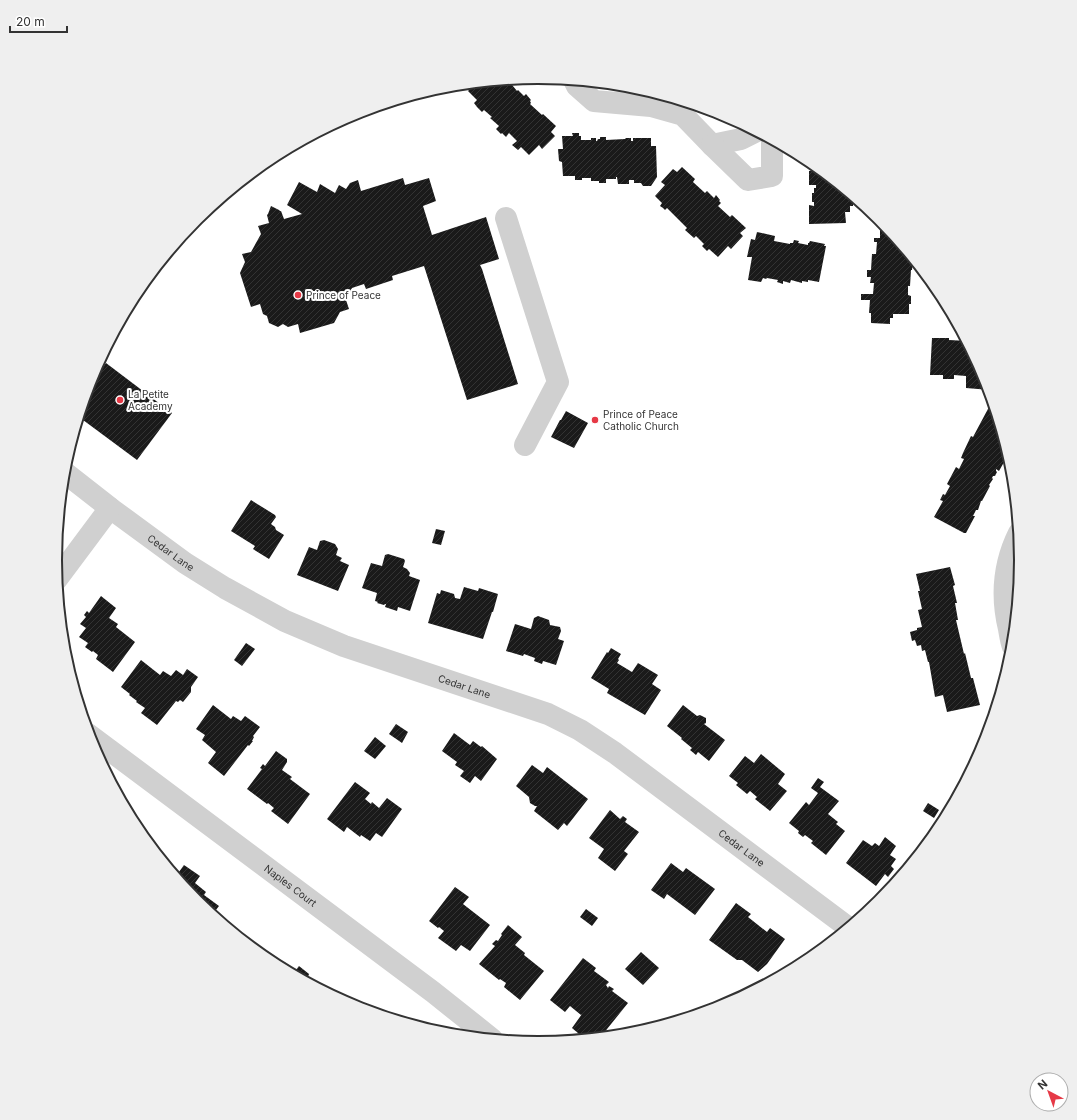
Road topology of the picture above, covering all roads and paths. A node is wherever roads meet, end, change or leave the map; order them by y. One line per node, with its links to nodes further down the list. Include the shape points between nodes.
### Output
1 (577, 86): 4 (street, via 594,101 651,106 683,115)
2 (751, 134): 4 (street, via 741,139)
3 (772, 144): 4 (street, via 772,176 748,180)
4 (712, 145)
5 (506, 218): 6 (street, via 558,382)
6 (525, 445)
7 (69, 476): 8 (street, Cedar Lane)
8 (110, 508): 10 (street); 13 (street, Cedar Lane, via 185,563 285,621 344,646 548,714 580,730 615,753)
9 (1015, 545): 11 (street, via 1007,569 1004,592)
10 (62, 572)
11 (1009, 632)
12 (98, 741): 14 (street, Naples Court)
13 (845, 925)
14 (484, 1033)

